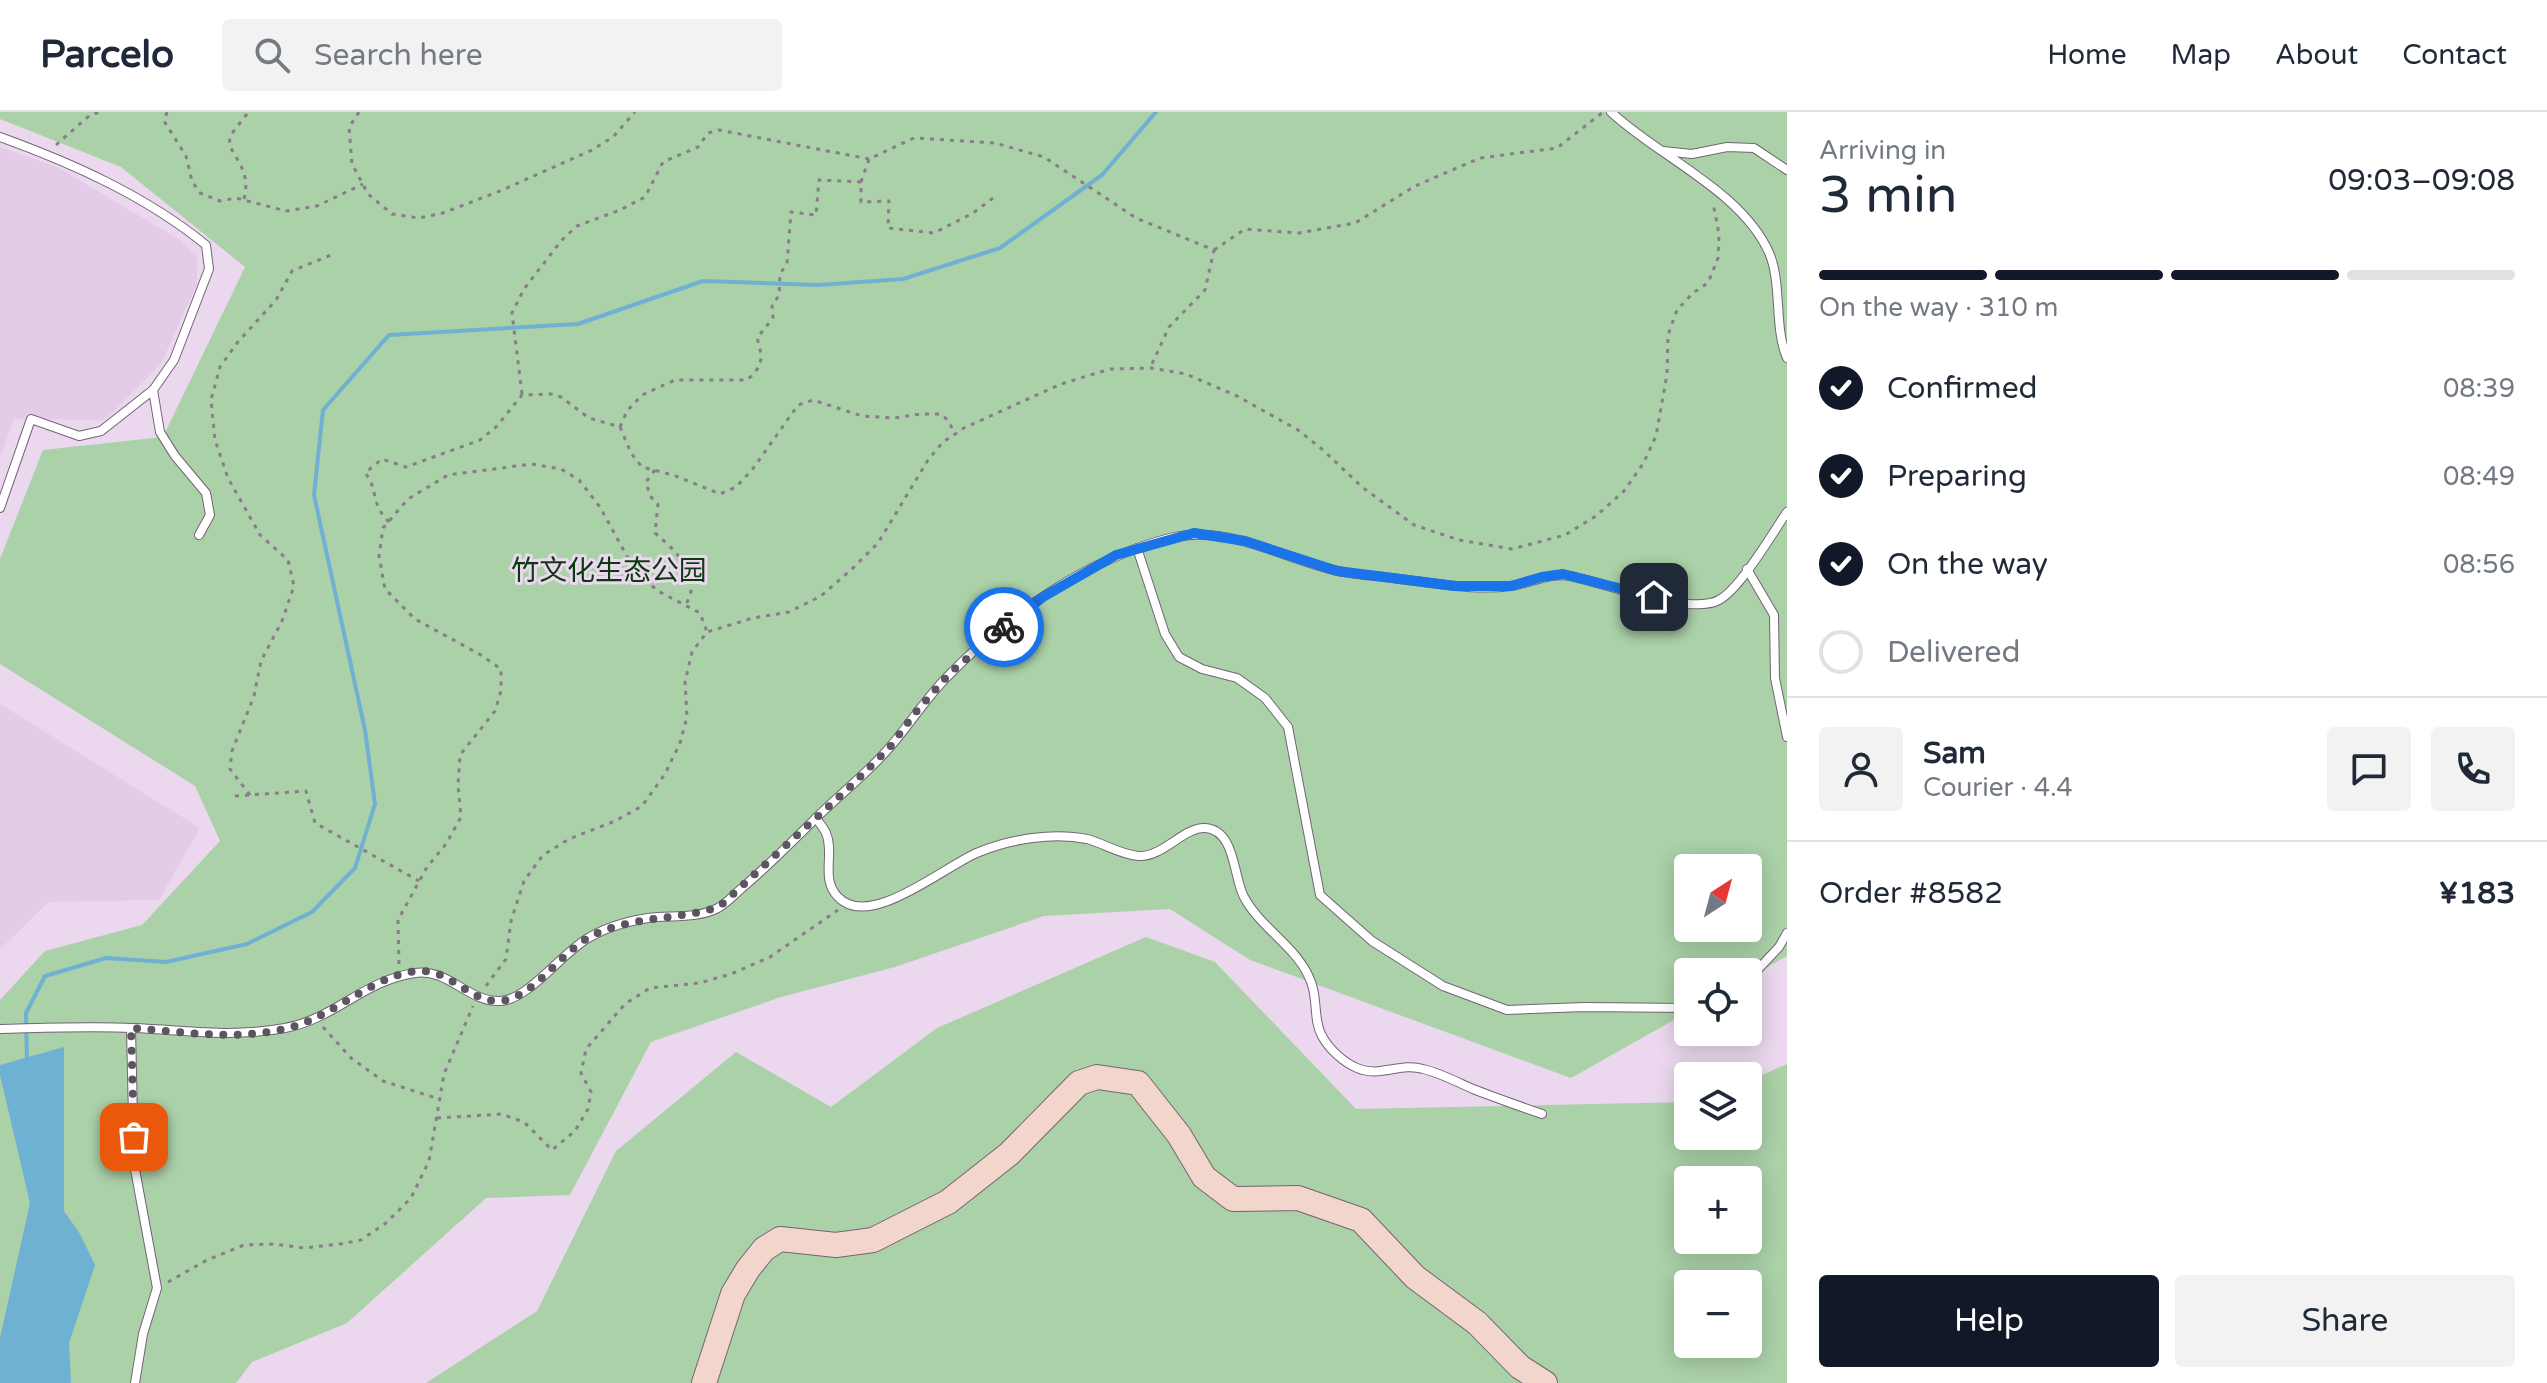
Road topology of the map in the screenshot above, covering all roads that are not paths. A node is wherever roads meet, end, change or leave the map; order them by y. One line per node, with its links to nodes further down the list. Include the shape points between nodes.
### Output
1 (1611, 112): 3 (lane)
2 (0, 137): 6 (lane, via 48,155 175,219 206,245 209,269 174,360)
3 (1659, 151): 4 (lane, via 1692,154 1754,148); 5 (lane, via 1744,214 1770,255)
4 (1787, 170)
5 (1787, 358)
6 (153, 390): 7 (lane, via 101,431 79,436 31,419); 9 (lane, via 160,432 206,493 210,515)
7 (0, 508)
8 (1787, 512): 11 (lane)
9 (199, 535)
10 (1137, 548): 11 (lane, via 1194,533 1245,541 1337,571 1455,586 1511,586 1563,574 1704,606 1723,599); 13 (lane, via 1084,571 993,636 950,673 890,747); 16 (lane, via 1165,634 1179,657 1237,678 1265,698 1288,727 1320,895 1372,941 1443,986 1507,1010)
11 (1747, 569): 12 (lane, via 1774,615 1775,678)
12 (1787, 737)
13 (816, 818): 17 (lane, via 719,907 620,924 591,936 510,999 478,997 450,979 423,971 386,979 292,1027 223,1035); 19 (lane, via 827,835 830,882 839,898 859,907 881,905 976,853 1026,840 1085,839 1139,856 1204,828 1220,833 1254,915 1312,983 1321,1034 1333,1052 1357,1068 1379,1073 1420,1067)
14 (1787, 933): 15 (lane)
15 (1762, 965)
16 (1674, 1008)
17 (131, 1028): 18 (lane); 20 (lane, via 134,1164 157,1288)
18 (0, 1029)
19 (1542, 1114)
20 (135, 1383)
21 (704, 1383): 22 (street, via 733,1294 764,1249 780,1239 836,1245 873,1240 948,1202 1009,1154 1079,1083 1097,1077 1138,1083 1204,1177 1233,1199 1298,1198 1361,1220 1415,1277)
22 (1545, 1383)

